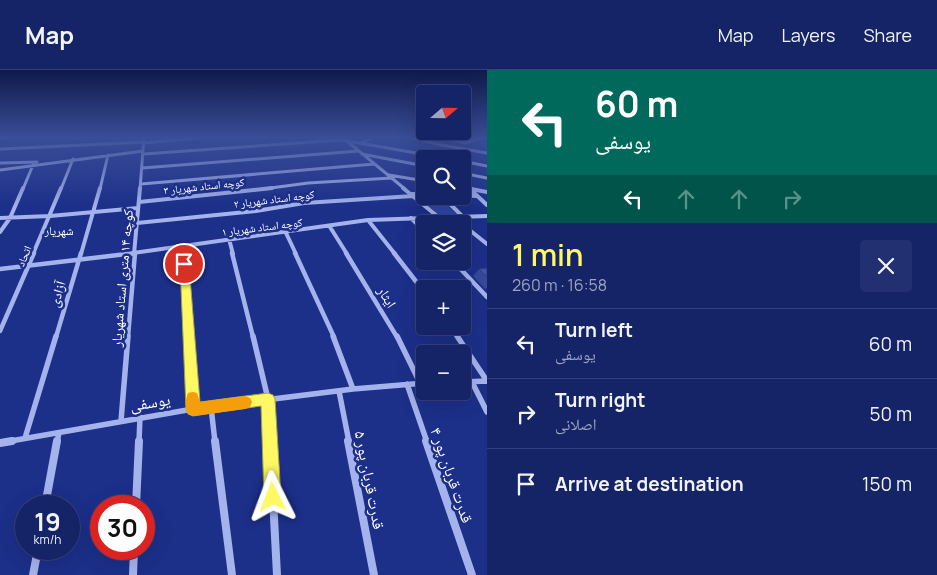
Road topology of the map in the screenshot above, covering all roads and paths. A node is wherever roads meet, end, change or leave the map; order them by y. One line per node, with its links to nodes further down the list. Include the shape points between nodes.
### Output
1 (58, 161): 2 (street); 9 (street); 13 (street)
2 (61, 161)
3 (72, 161): 37 (street, اتحاد)
4 (107, 161): 34 (street, آزادی)
5 (142, 161): 15 (street, کوچه ۱۴ متری استاد شهریار)
6 (221, 161): 15 (street)
7 (370, 161): 11 (street)
8 (396, 161): 12 (street)
9 (0, 163)
10 (471, 163): 14 (street)
11 (374, 164): 17 (street); 22 (street)
12 (416, 164)
13 (33, 165): 16 (street); 41 (street)
14 (486, 166)
15 (142, 168): 22 (street, کوچه ۱۴ متری استاد شهریار)
16 (0, 170)
17 (386, 174): 19 (street); 21 (street)
18 (471, 175): 20 (street)
19 (391, 178): 26 (street); 30 (street, کوچه استاد شهریار ۳, via 308,183)
20 (487, 178)
21 (416, 179)
22 (141, 184): 30 (street, کوچه ۱۴ متری استاد شهریار)
23 (471, 189): 25 (street)
24 (471, 191): 29 (street)
25 (487, 192)
26 (411, 195): 27 (street, کوچه استاد شهریار ۲); 35 (street); 45 (street, کوچه استاد شهریار ۲, via 304,203)
27 (416, 195)
28 (471, 196): 29 (street)
29 (477, 196): 32 (street)
30 (139, 202): 33 (street, کوچه ۱۴ متری استاد شهریار)
31 (451, 205): 36 (street)
32 (487, 205)
33 (138, 208): 34 (street); 45 (street, کوچه ۱۴ متری استاد شهریار)
34 (94, 212): 37 (street); 55 (street, آزادی)
35 (436, 215)
36 (461, 215)
37 (50, 216): 41 (street); 56 (street, اتحاد)
38 (471, 216): 39 (street, کوچه استاد شهریار ۱)
39 (487, 216)
40 (0, 218): 41 (street)
41 (10, 218): 49 (street)
42 (411, 218): 43 (street, کوچه استاد شهریار ۱); 44 (street, کوچه استاد شهریار ۱); 46 (street)
43 (416, 218)
44 (368, 220): 47 (street, کوچه استاد شهریار ۱); 59 (street)
45 (137, 223): 54 (street, کوچه ۱۴ متری استاد شهریار)
46 (416, 223)
47 (330, 227): 50 (street, کوچه استاد شهریار ۱); 63 (street, ایثار)
48 (471, 231): 52 (street)
49 (0, 232)
50 (286, 233): 51 (street, کوچه استاد شهریار ۱); 68 (street, via 334,337)
51 (229, 239): 53 (street, کوچه استاد شهریار ۱); 70 (street)
52 (487, 244)
53 (184, 246): 54 (street, کوچه استاد شهریار ۱); 72 (street)
54 (135, 253): 55 (street, کوچه استاد شهریار ۱); 75 (street, کوچه ۱۴ متری استاد شهریار)
55 (79, 260): 56 (street, کوچه استاد شهریار ۱); 77 (street, آزادی)
56 (29, 267): 57 (street, کوچه استاد شهریار ۱); 61 (street, اتحاد)
57 (0, 269)
58 (462, 270): 60 (street)
59 (416, 281)
60 (487, 297)
61 (0, 331)
62 (457, 335): 65 (street)
63 (416, 370)
64 (472, 382): 65 (street); 73 (street)
65 (487, 382)
66 (416, 383): 67 (street, یوسفی)
67 (407, 384): 68 (street, یوسفی); 88 (street, قدرت قربان پور ۴)
68 (353, 389): 69 (street, یوسفی)
69 (339, 391): 70 (street, یوسفی); 87 (street, قدرت قربان پور ۵)
70 (268, 399): 71 (street, یوسفی); 86 (street)
71 (211, 407): 72 (street, یوسفی); 85 (street)
72 (193, 409): 74 (street, یوسفی)
73 (487, 412)
74 (140, 417): 75 (street, یوسفی); 80 (street)
75 (121, 421): 76 (street, یوسفی)
76 (59, 433): 77 (street, یوسفی); 79 (street)
77 (25, 438): 78 (street, یوسفی)
78 (0, 442)
79 (47, 495)
80 (136, 495)
81 (36, 560): 83 (street)
82 (134, 560): 84 (street)
83 (33, 575)
84 (133, 575)
85 (232, 575)
86 (277, 575)
87 (374, 575)
88 (472, 575)

